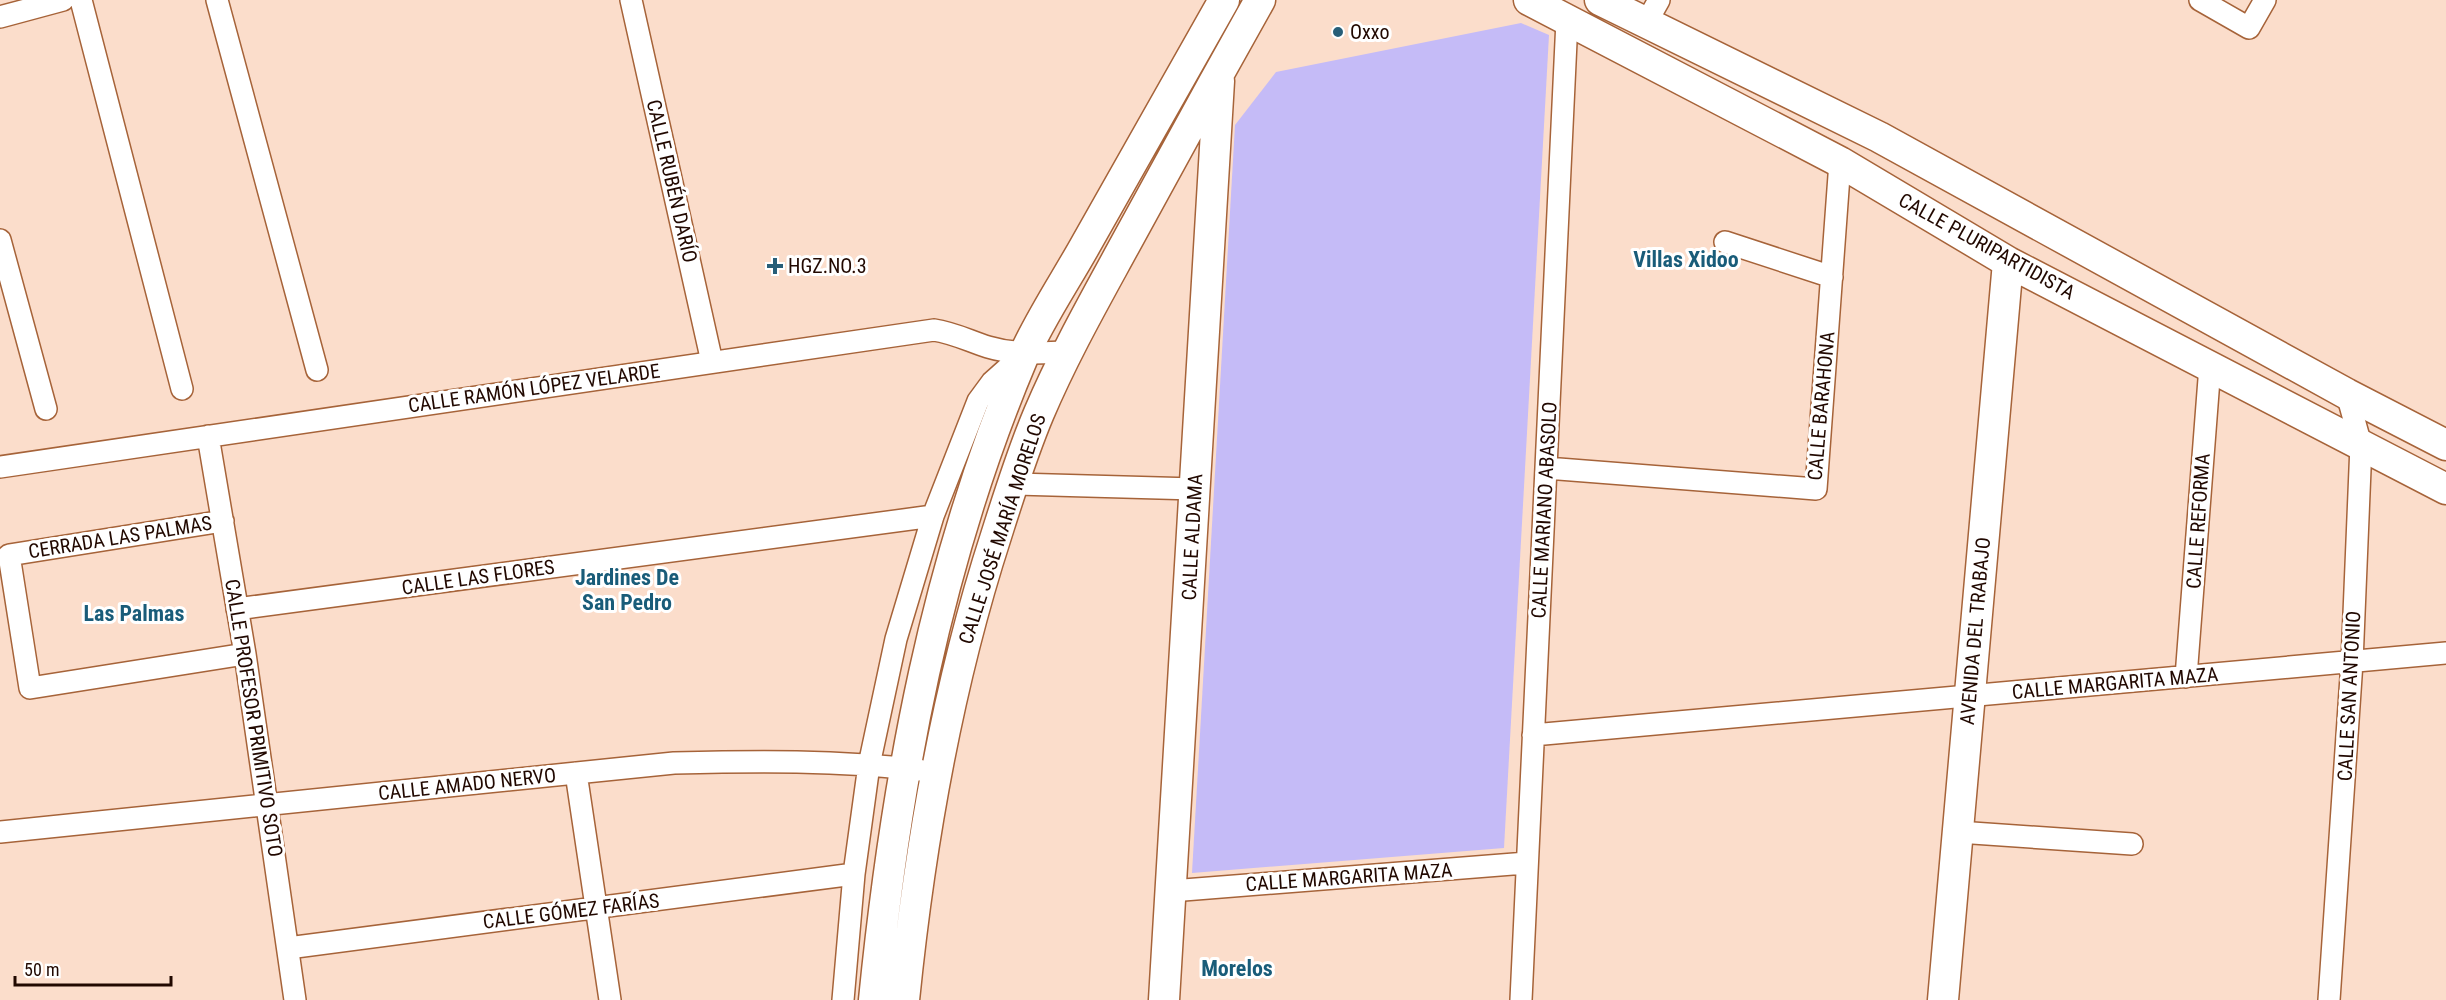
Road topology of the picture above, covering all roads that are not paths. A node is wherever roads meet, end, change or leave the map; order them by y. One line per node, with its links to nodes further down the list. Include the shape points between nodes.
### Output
1 (63, 0): 12 (street)
2 (81, 0): 27 (street)
3 (217, 0): 26 (street)
4 (631, 0): 24 (street, CALLE RUBÉN DARÍO)
5 (1224, 0): 23 (street, CALLE JOSÉ MARÍA MORELOS)
6 (1260, 0): 14 (street, CALLE JOSÉ MARÍA MORELOS)
7 (1529, 0): 13 (street, CALLE PLURIPARTIDISTA)
8 (1600, 0): 11 (street)
9 (2199, 0): 10 (street, via 2249,28)
10 (2265, 0)
11 (1653, 11): 19 (street)
12 (0, 17)
13 (1567, 20): 15 (street, CALLE PLURIPARTIDISTA); 34 (street, CALLE MARIANO ABASOLO)
14 (1219, 73): 22 (street, CALLE JOSÉ MARÍA MORELOS); 36 (street, CALLE ALDAMA)
15 (1840, 162): 18 (street, CALLE PLURIPARTIDISTA); 20 (street, CALLE BARAHONA)
16 (0, 240): 29 (street)
17 (1725, 242): 20 (street)
18 (2008, 262): 21 (street, CALLE PLURIPARTIDISTA); 45 (street, AVENIDA DEL TRABAJO)
19 (2120, 269): 21 (street); 28 (street)
20 (1832, 277): 34 (street, CALLE BARAHONA, via 1816,489)
21 (2100, 308): 25 (street, CALLE PLURIPARTIDISTA)
22 (1067, 352): 23 (street, CALLE RAMÓN LÓPEZ VELARDE); 35 (street, CALLE JOSÉ MARÍA MORELOS)
23 (1023, 354): 24 (street, CALLE RAMÓN LÓPEZ VELARDE, via 934,330); 38 (street, via 992,382 978,401); 48 (street, CALLE JOSÉ MARÍA MORELOS, via 954,558 927,658)
24 (712, 362): 30 (street, CALLE RAMÓN LÓPEZ VELARDE)
25 (2210, 366): 31 (street, CALLE PLURIPARTIDISTA); 44 (street, CALLE REFORMA)
26 (317, 370)
27 (182, 388)
28 (2347, 394): 31 (street, CALLE SAN ANTONIO); 32 (street)
29 (46, 409)
30 (208, 436): 33 (street, CALLE RAMÓN LÓPEZ VELARDE); 39 (street, CALLE PROFESOR PRIMITIVO SOTO)
31 (2361, 445): 37 (street, CALLE PLURIPARTIDISTA); 43 (street, CALLE SAN ANTONIO)
32 (2446, 446)
33 (0, 466)
34 (1546, 468): 46 (street, CALLE MARIANO ABASOLO)
35 (1012, 484): 36 (street); 49 (street, CALLE JOSÉ MARÍA MORELOS, via 959,664)
36 (1196, 489): 57 (street, CALLE ALDAMA)
37 (2446, 489)
38 (933, 516): 40 (street, CALLE LAS FLORES); 47 (street, via 896,639)
39 (223, 521): 40 (street, CALLE PROFESOR PRIMITIVO SOTO); 42 (street, CERRADA LAS PALMAS, via 9,555 30,688)
40 (237, 609): 42 (street, CALLE PROFESOR PRIMITIVO SOTO)
41 (2446, 653): 43 (street, CALLE MARGARITA MAZA)
42 (245, 654): 51 (street, CALLE PROFESOR PRIMITIVO SOTO)
43 (2352, 662): 44 (street, CALLE MARGARITA MAZA); 68 (street, CALLE SAN ANTONIO)
44 (2186, 676): 45 (street, CALLE MARGARITA MAZA)
45 (1970, 695): 46 (street, CALLE MARGARITA MAZA); 53 (street, AVENIDA DEL TRABAJO)
46 (1533, 735): 55 (street, CALLE MARIANO ABASOLO)
47 (869, 765): 48 (street, CALLE AMADO NERVO); 50 (street, CALLE AMADO NERVO, via 674,763); 56 (street)
48 (904, 768): 49 (street, CALLE AMADO NERVO); 63 (street, CALLE JOSÉ MARÍA MORELOS, via 885,886)
49 (935, 772): 64 (street, CALLE JOSÉ MARÍA MORELOS)
50 (576, 773): 51 (street, CALLE AMADO NERVO); 58 (street)
51 (268, 804): 52 (street, CALLE AMADO NERVO); 59 (street, CALLE PROFESOR PRIMITIVO SOTO)
52 (0, 832)
53 (1958, 832): 54 (street); 67 (street, AVENIDA DEL TRABAJO)
54 (2132, 843)
55 (1527, 863): 57 (street, CALLE MARGARITA MAZA); 66 (street, CALLE MARIANO ABASOLO)
56 (854, 874): 58 (street, CALLE GÓMEZ FARÍAS); 62 (street)
57 (1171, 891): 65 (street, CALLE ALDAMA)
58 (597, 908): 59 (street, CALLE GÓMEZ FARÍAS); 61 (street)
59 (288, 948): 60 (street, CALLE PROFESOR PRIMITIVO SOTO)
60 (295, 1000)
61 (610, 1000)
62 (843, 1000)
63 (874, 1000)
64 (904, 1000)
65 (1164, 1000)
66 (1521, 1000)
67 (1943, 1000)
68 (2329, 1000)

